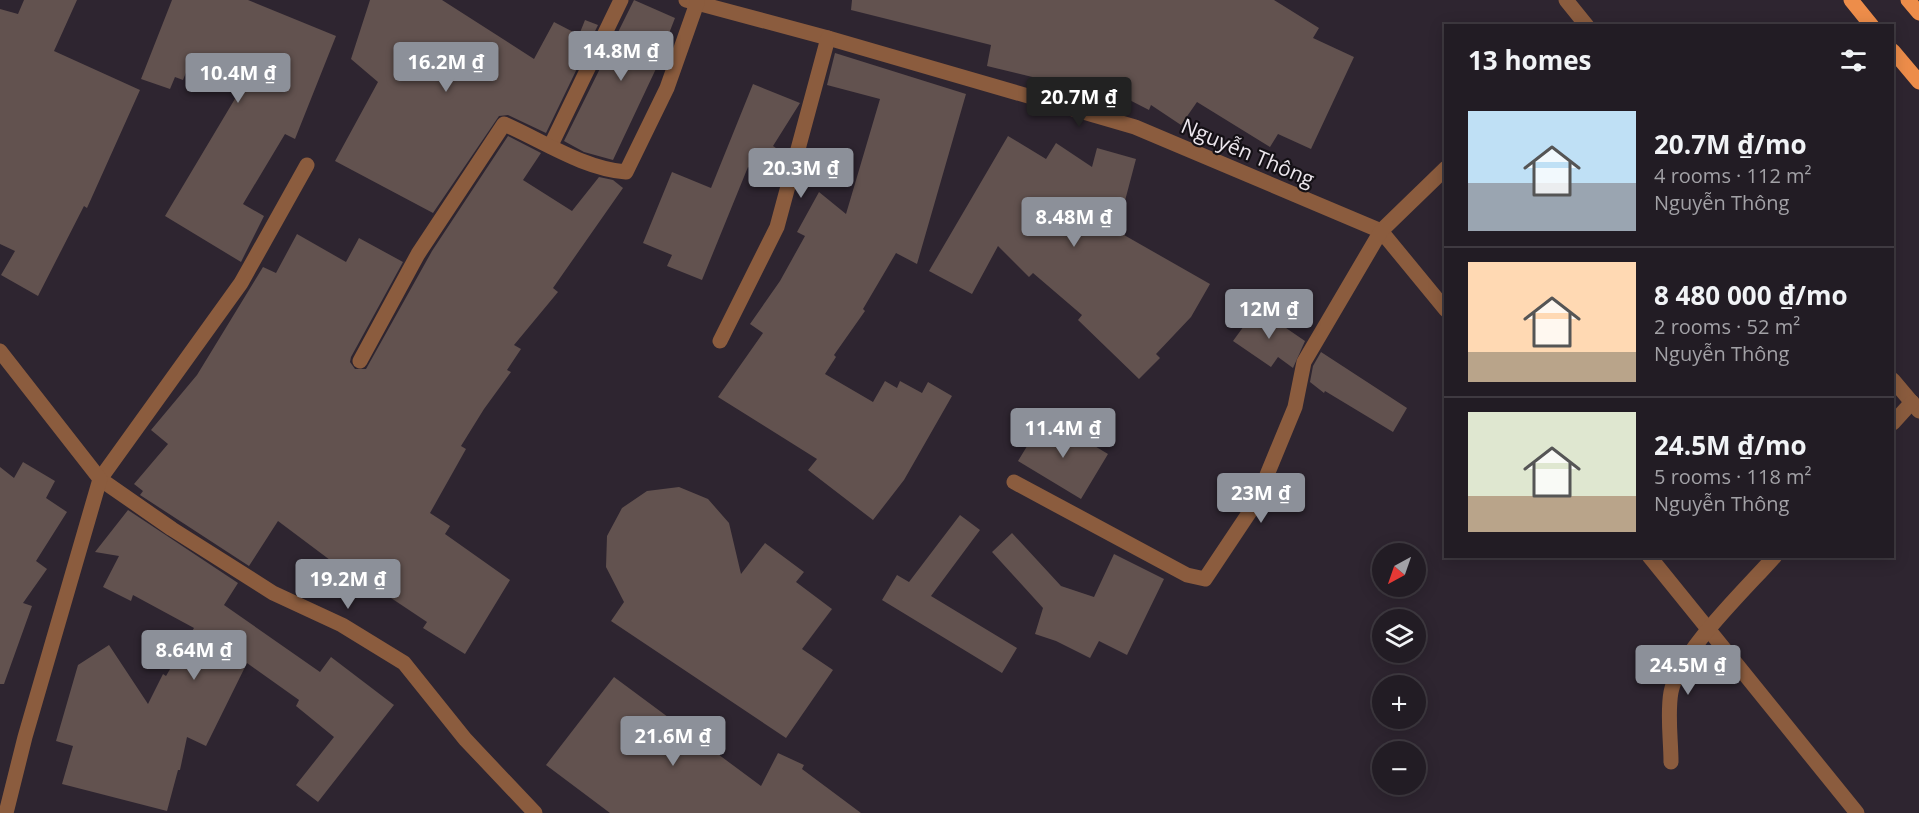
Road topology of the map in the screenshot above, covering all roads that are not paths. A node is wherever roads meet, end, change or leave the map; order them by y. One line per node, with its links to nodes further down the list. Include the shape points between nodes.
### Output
1 (621, 0): 12 (street)
2 (1566, 0): 7 (street)
3 (1851, 0): 8 (main road)
4 (1908, 0): 6 (main road)
5 (692, 1): 9 (street, Nguyễn Thông); 12 (street, via 667,88 626,172 605,171 585,164)
6 (1919, 13)
7 (1585, 24)
8 (1870, 24)
9 (828, 38): 15 (street, Nguyễn Thông, via 1135,127); 17 (street, via 777,227)
10 (1894, 52): 11 (main road)
11 (1919, 82)
12 (551, 145): 19 (street, via 504,124 418,254)
13 (307, 165): 23 (street, via 241,283)
14 (1444, 170): 15 (street)
15 (1381, 231): 16 (street, Nguyễn Thông); 24 (street, via 1304,362 1295,407 1255,504 1205,579 1187,575)
16 (1444, 308)
17 (720, 341)
18 (0, 351): 23 (street)
19 (360, 361)
20 (1894, 381): 21 (street)
21 (1915, 406): 22 (street)
22 (1894, 422)
23 (100, 479): 29 (street); 30 (street, via 273,593 342,625 404,663 465,739)
24 (1014, 483)
25 (1651, 558): 27 (street)
26 (1773, 558): 27 (street)
27 (1710, 630): 28 (street, via 1678,671 1671,694); 31 (street)
28 (1671, 762)
29 (6, 813)
30 (535, 813)
31 (1857, 813)

